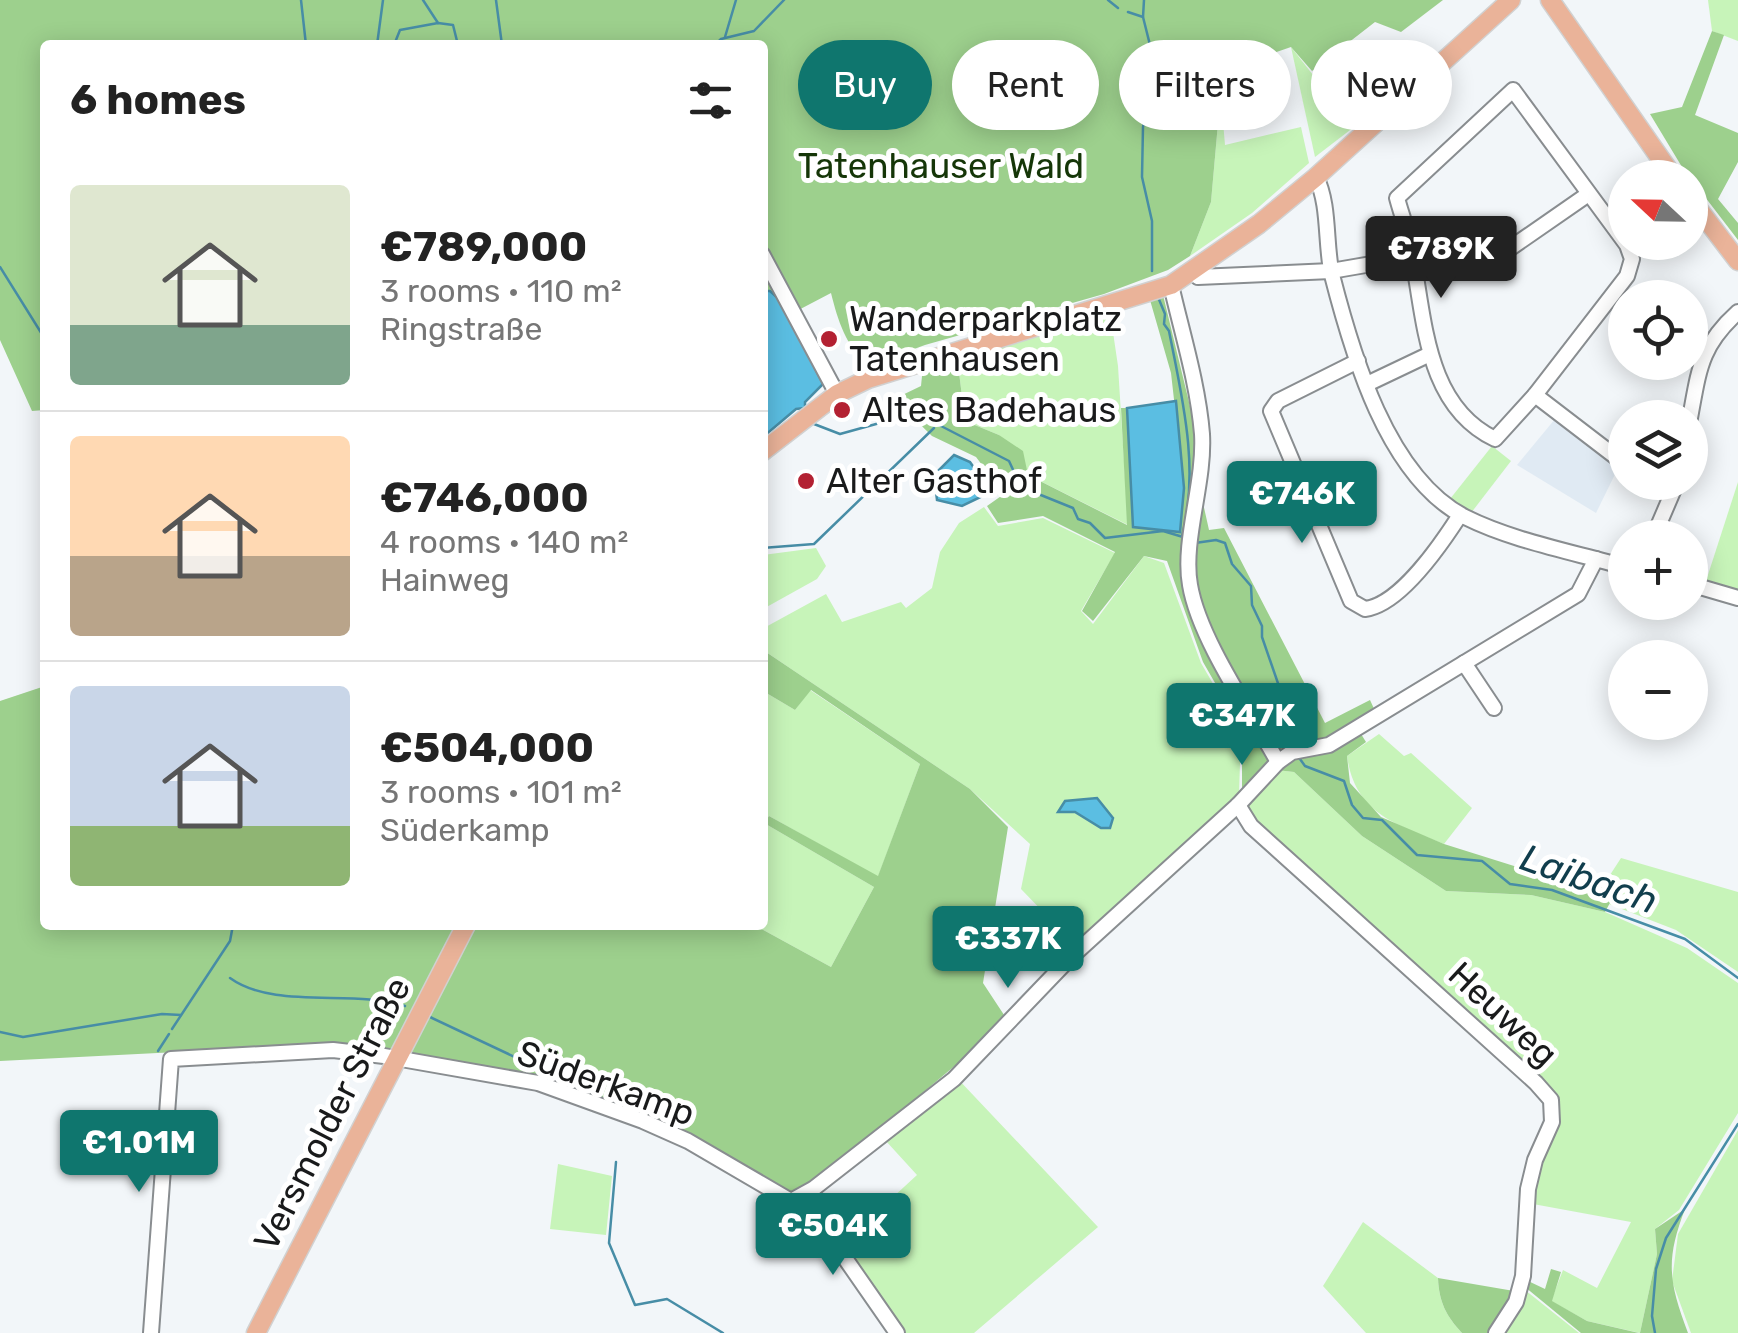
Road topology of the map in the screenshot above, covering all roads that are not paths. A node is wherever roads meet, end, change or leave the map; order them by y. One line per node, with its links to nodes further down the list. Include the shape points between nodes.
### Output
1 (1511, 0): 4 (main road)
2 (1550, 0): 3 (main road)
3 (1661, 160)
4 (1316, 177): 10 (main road); 11 (street)
5 (1587, 195): 7 (street, via 1499,256); 7 (street, via 1512,90 1398,194); 18 (street, via 1631,252 1630,268)
6 (1708, 222): 8 (main road)
7 (1412, 257): 11 (street); 14 (street)
8 (1738, 261)
9 (768, 265): 17 (street)
10 (1194, 271): 11 (street, via 1206,279); 12 (main road)
11 (1332, 271): 15 (street)
12 (1172, 285): 17 (main road, via 894,369); 29 (street, via 1202,434 1189,582 1194,604)
13 (1738, 312): 19 (street, via 1705,349)
14 (1430, 354): 16 (street); 18 (street, via 1458,407 1495,438)
15 (1358, 360): 16 (street); 22 (street, via 1278,401 1271,411 1352,601 1365,609 1379,606 1438,548)
16 (1367, 384): 22 (street, via 1386,432 1408,463)
17 (837, 394): 20 (main road)
18 (1536, 395): 21 (street)
19 (1694, 400)
20 (768, 447)
21 (1608, 451)
22 (1460, 515): 23 (street)
23 (1596, 559): 24 (street); 27 (street, via 1578,594)
24 (1608, 562)
25 (1708, 589): 26 (street)
26 (1738, 598)
27 (1464, 663): 28 (street); 29 (street, via 1329,746 1296,751)
28 (1494, 708)
29 (1278, 762): 30 (street)
30 (1238, 805): 33 (street, via 1071,957 954,1079); 39 (street, Heuweg, via 1251,826 1551,1100 1552,1122 1528,1189 1523,1276)
31 (463, 930): 32 (main road, Versmolder Straße)
32 (397, 1058): 34 (street, Süderkamp, via 538,1083 586,1100 688,1141); 36 (street, Süderkamp, via 333,1050 171,1060); 37 (main road, Versmolder Straße)
33 (824, 1181): 34 (street); 35 (street)
34 (793, 1200): 35 (street, Süderkamp)
35 (815, 1214): 38 (street, Süderkamp)
36 (151, 1333)
37 (256, 1333)
38 (896, 1333)
39 (1496, 1333)

